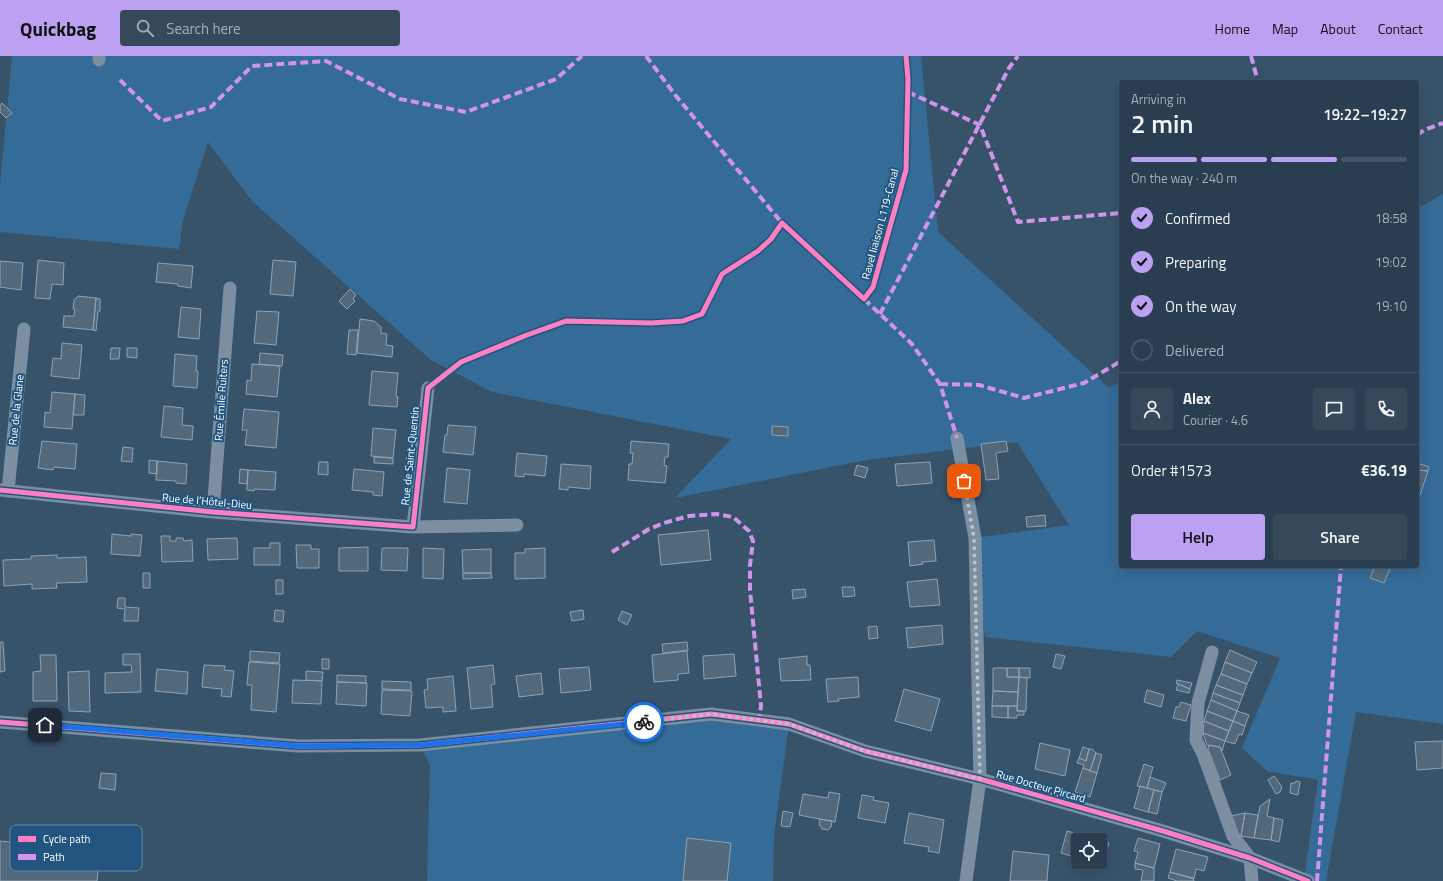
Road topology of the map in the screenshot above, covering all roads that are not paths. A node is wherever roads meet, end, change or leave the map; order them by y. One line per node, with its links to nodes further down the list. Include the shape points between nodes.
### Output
1 (230, 288): 6 (street, Rue Émile Ruiters)
2 (24, 329): 5 (street, Rue de la Glane)
3 (428, 388): 8 (street, Rue de Saint-Quentin)
4 (957, 438): 11 (street, via 974,538)
5 (4, 491): 6 (street, Rue de l’Hôtel-Dieu)
6 (213, 512): 8 (street, Rue de l’Hôtel-Dieu)
7 (517, 525): 8 (street, Rue de l’Hôtel-Dieu)
8 (412, 527)
9 (1212, 652): 12 (street, via 1198,703 1196,740 1204,754 1233,836)
10 (0, 722): 11 (street, Rue Docteur Pircard, via 298,746 420,745 711,714 789,724 865,751)
11 (980, 779): 12 (street, Rue Docteur Pircard); 13 (street)
12 (1250, 858): 14 (street); 15 (street, Rue Docteur Pircard)
13 (966, 881)
14 (1252, 881)
15 (1308, 881)

